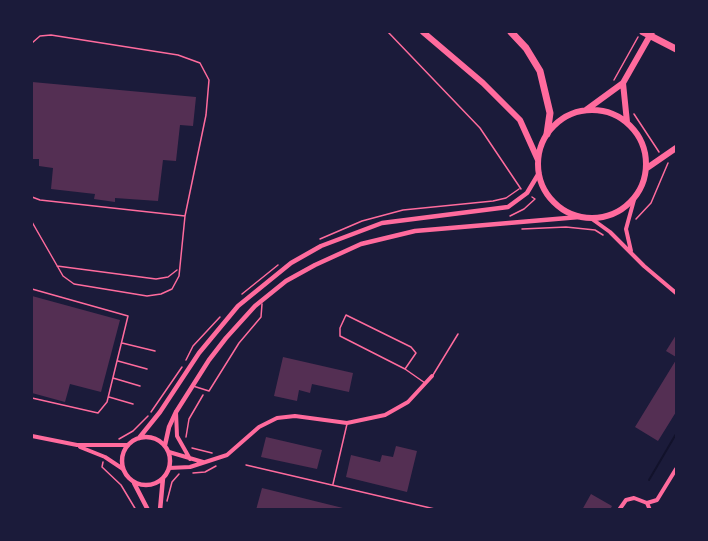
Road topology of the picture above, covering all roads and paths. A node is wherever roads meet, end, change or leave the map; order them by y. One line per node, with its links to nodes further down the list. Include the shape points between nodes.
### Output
1 (388, 32): 19 (path, via 480,128)
2 (423, 32): 16 (highway, via 520,120)
3 (511, 32): 13 (highway, via 540,71 549,104)
4 (642, 32): 7 (highway); 8 (path)
5 (652, 32): 9 (highway)
6 (32, 43): 23 (lane, via 40,36 62,37 178,55 200,63 209,80 206,115)
7 (676, 49)
8 (612, 82)
9 (623, 83): 10 (highway); 12 (highway)
10 (586, 110): 12 (highway, via 607,112); 13 (highway, via 564,118)
11 (633, 112): 15 (path)
12 (627, 122): 17 (highway, via 644,147)
13 (547, 134): 16 (highway)
14 (676, 148): 15 (highway)
15 (662, 156): 17 (highway); 26 (path, via 669,164 651,203)
16 (538, 160): 18 (highway)
17 (647, 168): 22 (highway)
18 (538, 173): 20 (street); 24 (highway, via 552,201)
19 (520, 188): 20 (path); 31 (path, via 493,201 447,204 362,221)
20 (527, 193): 28 (path, via 535,199 506,218); 58 (street, via 508,207 382,223 321,246 291,263 238,306)
21 (32, 196): 23 (lane)
22 (634, 200): 25 (highway, via 615,214); 32 (street, via 626,228)
23 (185, 216): 35 (lane)
24 (579, 217): 25 (highway); 28 (street)
25 (592, 219): 30 (street)
26 (636, 219)
27 (32, 222): 34 (lane)
28 (506, 224): 39 (street, via 387,236 332,256 286,281)
29 (519, 229): 30 (path, via 566,226 595,230 605,236)
30 (610, 231): 32 (street)
31 (318, 240)
32 (631, 252): 37 (street)
33 (283, 261): 38 (path)
34 (56, 266): 35 (lane, via 156,279); 35 (lane, via 63,276 83,287 147,296 172,289)
35 (179, 269)
36 (32, 289): 42 (lane, via 128,316)
37 (676, 293)
38 (235, 300)
39 (262, 300): 51 (street, via 226,338); 51 (lane, via 261,317 239,343 209,391)
40 (221, 315): 59 (path, via 193,346 150,414)
41 (458, 334): 47 (lane)
42 (121, 343): 43 (lane); 44 (lane)
43 (155, 351)
44 (117, 361): 45 (lane); 48 (lane)
45 (147, 369)
46 (405, 369): 46 (lane, via 340,336 346,315 411,347 416,353); 49 (lane)
47 (432, 376): 49 (street)
48 (112, 378): 50 (lane); 52 (lane)
49 (426, 383): 56 (street, via 408,402 385,415)
50 (140, 386)
51 (192, 386): 55 (street)
52 (108, 397): 53 (lane, via 103,409 92,414); 54 (lane)
53 (32, 398)
54 (133, 404)
55 (176, 412): 62 (street); 65 (street, via 177,436)
56 (347, 423): 66 (street, via 295,416 277,418 259,427 227,455); 73 (lane)
57 (32, 436): 60 (street)
58 (139, 438): 61 (street); 62 (street, via 153,438)
59 (119, 439)
60 (77, 445): 61 (street); 64 (street)
61 (128, 445): 69 (street, via 122,456)
62 (165, 445): 63 (street)
63 (168, 452): 65 (street); 68 (street)
64 (105, 457): 69 (street); 75 (path, via 102,467 121,485)
65 (190, 459): 66 (street)
66 (204, 462): 68 (street)
67 (246, 465): 73 (lane)
68 (169, 468): 71 (street)
69 (123, 469): 72 (street)
70 (676, 469): 74 (street, via 657,500)
71 (163, 478): 72 (street, via 148,485); 77 (street)
72 (133, 481): 76 (street)
73 (333, 484): 78 (lane)
74 (647, 503): 79 (street, via 629,499); 80 (street)
75 (136, 510)
76 (148, 510)
77 (160, 510)
78 (439, 510)
79 (619, 510)
80 (650, 510)

